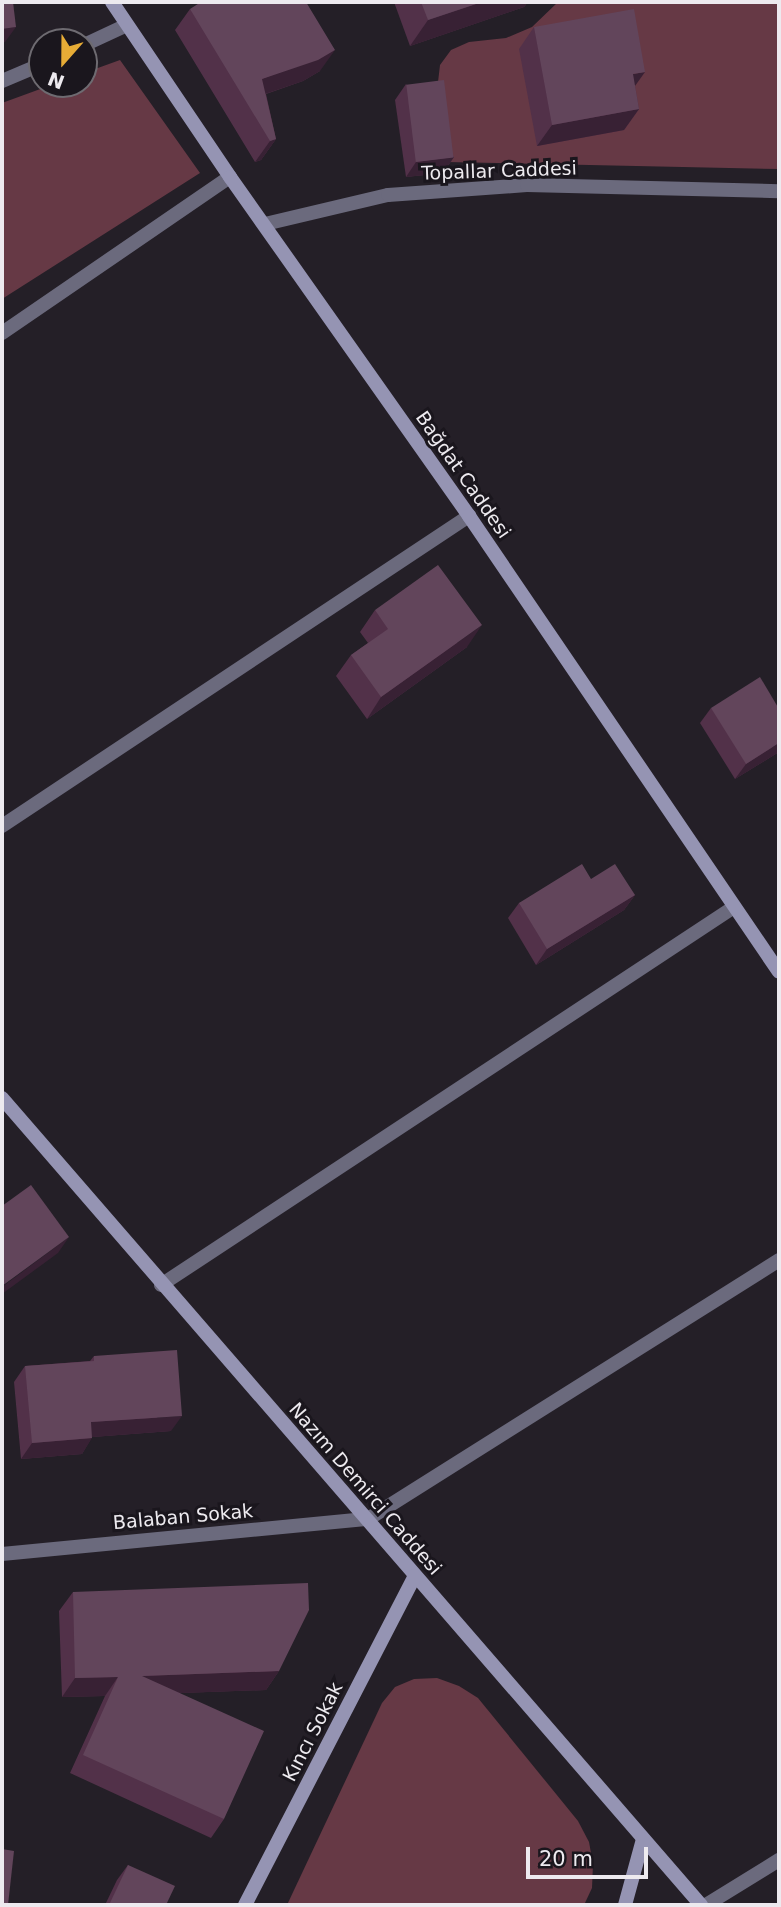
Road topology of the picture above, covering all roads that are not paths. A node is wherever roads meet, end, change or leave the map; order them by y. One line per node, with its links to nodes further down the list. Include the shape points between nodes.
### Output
1 (112, 2): 2 (main road, Bağdat Caddesi)
2 (127, 25): 3 (street); 6 (main road, Bağdat Caddesi)
3 (98, 38)
4 (28, 70): 5 (street)
5 (2, 81)
6 (230, 177): 8 (main road, Bağdat Caddesi); 9 (street)
7 (779, 191): 8 (street, Topallar Caddesi, via 527,185 388,195)
8 (265, 224): 10 (main road, Bağdat Caddesi)
9 (2, 333)
10 (469, 516): 11 (street); 12 (main road, Bağdat Caddesi)
11 (2, 826)
12 (734, 907): 13 (main road, Bağdat Caddesi); 16 (street)
13 (779, 972)
14 (2, 1098): 16 (main road, Nazım Demirci Caddesi)
15 (779, 1261): 17 (street)
16 (161, 1285): 17 (main road, Nazım Demirci Caddesi)
17 (368, 1519): 18 (street, Balaban Sokak); 19 (main road, Nazım Demirci Caddesi)
18 (2, 1554)
19 (415, 1576): 20 (main road, Nazım Demirci Caddesi); 22 (main road, Kıncı Sokak)
20 (643, 1839): 23 (main road); 24 (main road, Nazım Demirci Caddesi)
21 (779, 1860): 24 (street)
22 (245, 1905)
23 (625, 1905)
24 (704, 1905)

